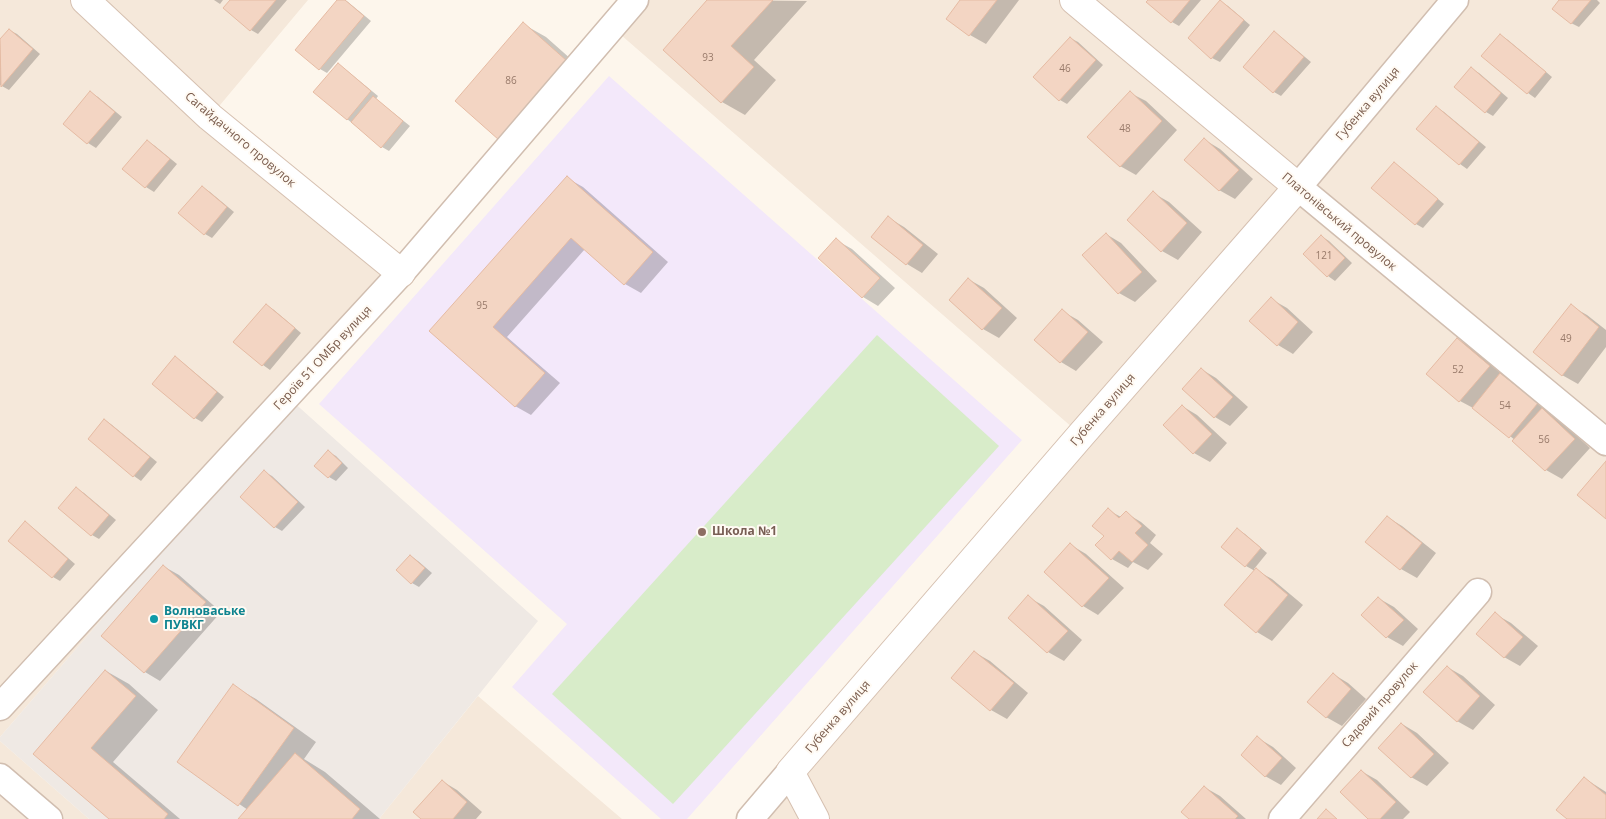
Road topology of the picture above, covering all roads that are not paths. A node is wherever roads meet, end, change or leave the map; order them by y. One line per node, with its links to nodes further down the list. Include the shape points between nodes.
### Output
1 (85, 0): 6 (street, Сагайдачного провулок, via 210,117)
2 (635, 0): 6 (street, Героїв 51 ОМБр вулиця)
3 (1074, 0): 5 (street, Платонівський провулок)
4 (1455, 0): 5 (street, Губенка вулиця)
5 (1298, 187): 7 (street, Платонівський провулок); 10 (street, Губенка вулиця)
6 (401, 273): 9 (street, Героїв 51 ОМБр вулиця)
7 (1606, 442)
8 (1478, 592): 15 (street, Садовий провулок)
9 (0, 707)
10 (790, 772): 13 (street, Губенка вулиця); 14 (street)
11 (0, 777): 12 (street)
12 (49, 819)
13 (750, 819)
14 (815, 819)
15 (1282, 819)

